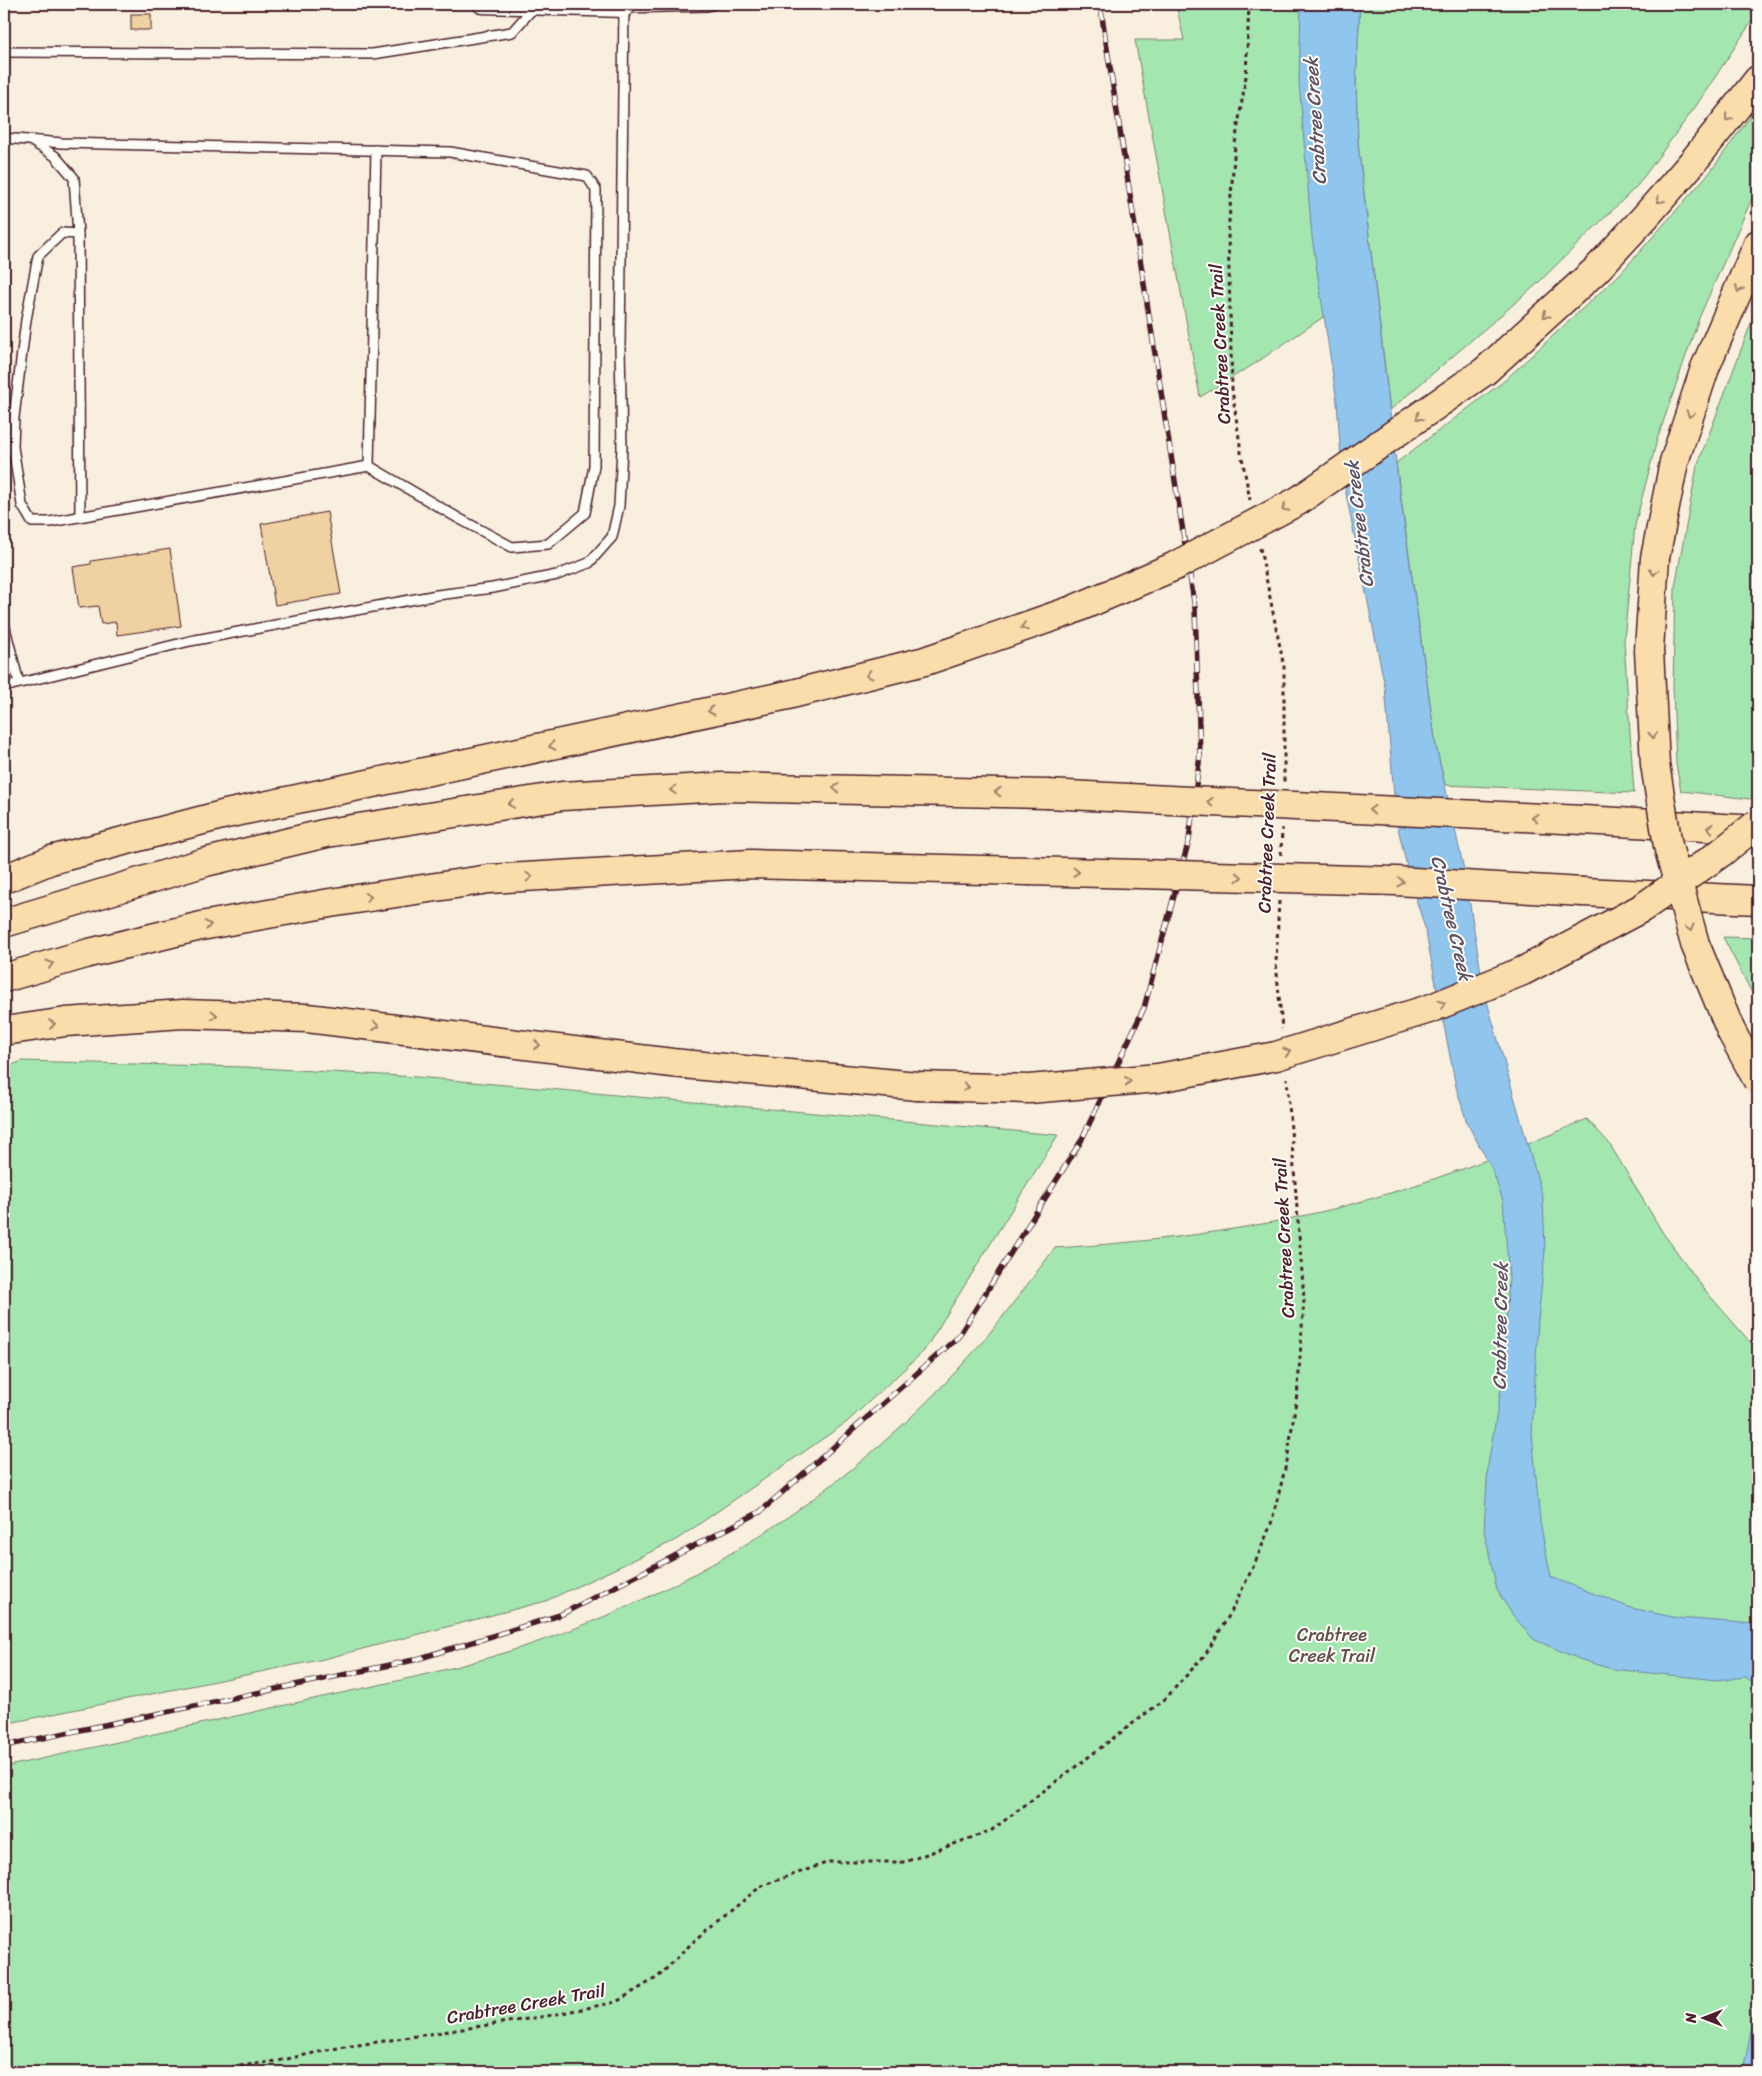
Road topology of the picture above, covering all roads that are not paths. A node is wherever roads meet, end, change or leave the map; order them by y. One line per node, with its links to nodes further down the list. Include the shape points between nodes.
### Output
1 (482, 4): 3 (street)
2 (714, 4): 4 (lane)
3 (535, 5): 4 (street); 5 (lane, via 512,32 374,54)
4 (624, 6): 15 (lane, via 619,506 612,537 589,563 557,576 190,641)
5 (4, 52)
6 (1758, 80): 19 (highway, one-way to 19, bridge, via 1692,163 1596,270 1485,371 1298,501 1173,567 1070,611 925,662 769,699 226,814 51,860)
7 (4, 138): 8 (lane)
8 (30, 140): 9 (lane); 10 (lane, via 56,156 74,178)
9 (376, 150): 12 (lane); 12 (lane, via 450,152 587,176 596,190 594,466 585,513 548,544 512,547)
10 (78, 234): 13 (lane); 13 (lane, via 62,233 38,256 26,320 13,447 22,505 32,522)
11 (1758, 244): 24 (highway, one-way to 24, bridge, via 1705,368 1674,462 1655,558 1649,650 1655,764 1668,846 1695,944 1731,1031)
12 (369, 466): 13 (lane)
13 (80, 517)
14 (4, 624): 15 (lane)
15 (19, 683): 16 (lane)
16 (4, 687)
17 (1758, 823): 23 (highway, one-way to 17, bridge, via 66,1022 183,1014 307,1018 672,1063 917,1086 1029,1089 1158,1078 1276,1056 1429,1009 1524,971 1642,908)
18 (1758, 830): 21 (highway, one-way to 21, bridge, via 1047,794 723,788 562,796 327,833 206,862)
19 (4, 879)
20 (1758, 900): 22 (highway, one-way to 20, bridge, via 201,926 330,903 489,879 750,864 1396,881)
21 (4, 923)
22 (4, 978)
23 (4, 1031)
24 (1758, 1081)

